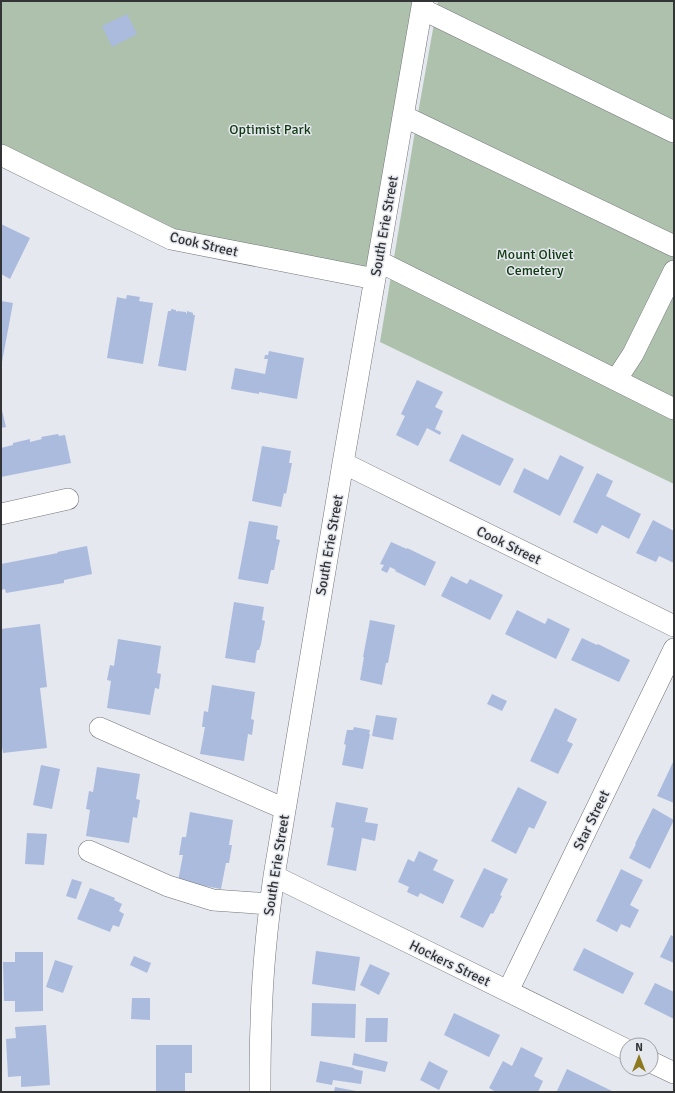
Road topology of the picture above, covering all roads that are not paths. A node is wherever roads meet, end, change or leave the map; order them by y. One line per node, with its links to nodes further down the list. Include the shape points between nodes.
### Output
1 (422, 5): 2 (street, South Erie Street); 3 (street)
2 (403, 116): 5 (street); 6 (street, South Erie Street)
3 (674, 132)
4 (1, 155): 6 (street, Cook Street, via 171,239)
5 (674, 246)
6 (377, 270): 8 (street, Cook Street); 10 (street, South Erie Street)
7 (674, 271): 8 (street, via 633,354)
8 (616, 380): 9 (street, Cook Street)
9 (674, 408)
10 (343, 463): 13 (street, Cook Street); 16 (street, South Erie Street)
11 (68, 499): 12 (street)
12 (1, 514)
13 (674, 626)
14 (674, 649): 20 (street, Star Street)
15 (100, 728): 16 (street)
16 (285, 809): 18 (street, South Erie Street)
17 (89, 851): 19 (street, via 168,886 214,900)
18 (274, 876): 19 (street, South Erie Street); 20 (street, Hockers Street)
19 (270, 904): 24 (street, South Erie Street, via 260,1025)
20 (508, 991): 21 (street, Hockers Street)
21 (619, 1046)
22 (659, 1066): 23 (street)
23 (674, 1073)
24 (260, 1092)

